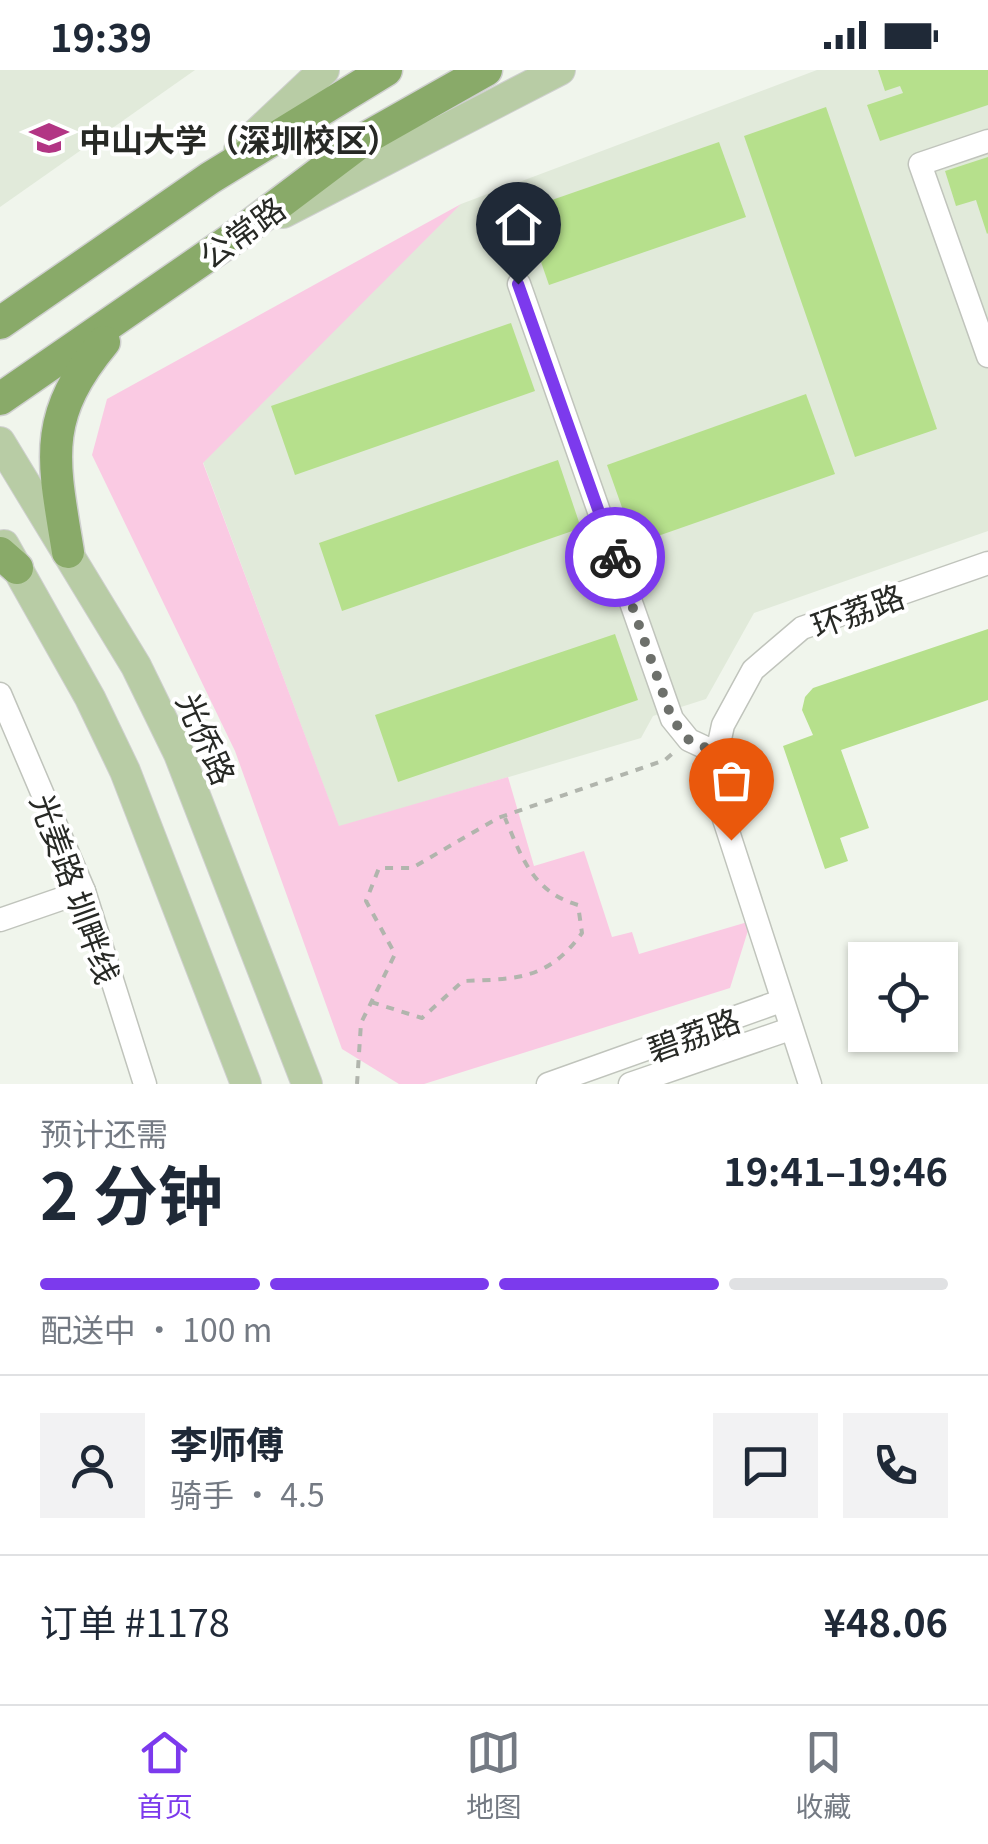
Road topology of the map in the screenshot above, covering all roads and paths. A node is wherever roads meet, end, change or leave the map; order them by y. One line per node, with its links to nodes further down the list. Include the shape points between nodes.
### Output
1 (324, 70): 6 (main road)
2 (386, 70): 6 (highway, 公常路)
3 (486, 70): 7 (highway, 公常路, via 366,138)
4 (560, 70): 7 (main road)
5 (988, 141): 12 (street, via 920,164)
6 (210, 178): 9 (highway, 公常路)
7 (232, 240): 10 (highway, 公常路)
8 (518, 284): 20 (street, via 672,719)
9 (16, 304): 11 (highway, 公常路)
10 (130, 311): 13 (highway, 公常路); 16 (highway, via 78,374 56,424)
11 (0, 322)
12 (988, 356)
13 (0, 399)
14 (0, 442): 16 (main road, 光侨路)
15 (0, 538): 17 (main road)
16 (68, 552): 28 (main road, 光侨路, via 179,754)
17 (9, 560): 30 (main road, via 125,771)
18 (988, 562): 21 (street, 环荔路, via 802,628 776,645 736,696)
19 (0, 694): 23 (street, 光姜路 圳畔线)
20 (689, 740): 21 (street); 22 (path, via 665,760)
21 (717, 753): 26 (street, 环荔路, via 722,813)
22 (504, 816): 25 (path, via 412,868 379,868 366,901 394,954); 25 (path, via 528,873 553,898 578,905 582,933 561,962 509,979 463,981 422,1018)
23 (84, 891): 24 (street); 29 (street, 光姜路 圳畔线)
24 (0, 920)
25 (372, 1002): 31 (path, via 361,1023)
26 (781, 1002): 27 (street, 环荔路); 32 (street, 碧荔路)
27 (790, 1029): 33 (street, 碧荔路); 34 (street, 环荔路)
28 (308, 1083)
29 (145, 1084)
30 (246, 1084)
31 (358, 1084)
32 (548, 1084)
33 (630, 1084)
34 (810, 1084)

